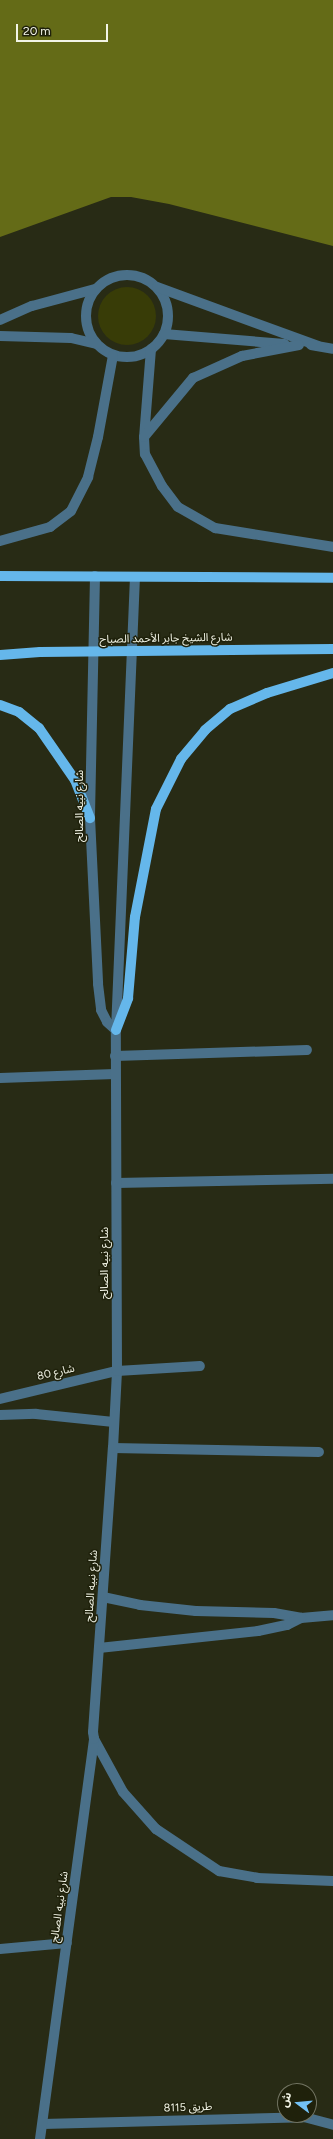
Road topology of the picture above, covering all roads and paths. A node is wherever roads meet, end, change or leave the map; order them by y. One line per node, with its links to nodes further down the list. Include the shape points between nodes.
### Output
1 (157, 287): 2 (street, via 140,277 119,275 106,280); 4 (street, via 168,310); 8 (street)
2 (95, 289): 3 (street, via 32,306); 6 (street, via 86,311 86,323)
3 (0, 320)
4 (164, 334): 7 (street); 9 (street)
5 (0, 336): 6 (street, via 71,338)
6 (96, 344): 11 (street)
7 (299, 345): 8 (street); 12 (street, via 242,356 193,378)
8 (318, 346): 10 (street)
9 (151, 349): 11 (street, via 139,355); 12 (street)
10 (333, 349)
11 (113, 355): 13 (street, via 89,470 71,511 50,527)
12 (144, 437): 14 (street, via 145,454 162,486 178,507 215,528)
13 (0, 541)
14 (333, 547)
15 (0, 576): 16 (main road)
16 (95, 576): 17 (main road); 21 (street, شارع نبيه الصالح)
17 (135, 577): 18 (main road); 20 (street, شارع نبيه الصالح)
18 (333, 578)
19 (333, 649): 20 (main road, شارع الشيخ جابر الأحمد الصباح)
20 (133, 651): 21 (main road, شارع الشيخ جابر الأحمد الصباح); 26 (street, شارع نبيه الصالح)
21 (93, 652): 22 (main road, شارع الشيخ جابر الأحمد الصباح); 25 (street, شارع نبيه الصالح)
22 (0, 655)
23 (333, 673): 26 (main road, via 267,693 230,709 204,730 181,759 156,809 135,917 128,998)
24 (0, 705): 25 (main road, via 19,712 39,728 75,780)
25 (90, 818): 26 (street, شارع نبيه الصالح, via 99,998 107,1022)
26 (116, 1030): 28 (street, شارع نبيه الصالح)
27 (307, 1050): 28 (street)
28 (115, 1056): 29 (street, شارع نبيه الصالح)
29 (115, 1074): 30 (street); 32 (street, شارع نبيه الصالح)
30 (0, 1078)
31 (333, 1179): 32 (street)
32 (116, 1183): 34 (street, شارع نبيه الصالح)
33 (200, 1366): 34 (street, شارع 80)
34 (117, 1370): 35 (street, شارع 80); 37 (street, شارع نبيه الصالح)
35 (0, 1399)
36 (0, 1415): 37 (street, via 36,1414)
37 (114, 1422): 38 (street, شارع نبيه الصالح)
38 (113, 1448): 39 (street); 40 (street, شارع نبيه الصالح)
39 (319, 1452)
40 (103, 1597): 42 (street, via 168,1609 274,1613); 43 (street, شارع نبيه الصالح)
41 (333, 1615): 42 (street)
42 (301, 1618): 43 (street, via 258,1631)
43 (99, 1648): 44 (street, شارع نبيه الصالح)
44 (94, 1739): 45 (street, via 123,1792 156,1829 219,1871 258,1878); 46 (street, شارع نبيه الصالح)
45 (333, 1881)
46 (67, 1943): 47 (street); 48 (street, شارع نبيه الصالح)
47 (0, 1949)
48 (43, 2124): 49 (street, طريق 8115, via 304,2117); 50 (street, شارع نبيه الصالح)
49 (333, 2125)
50 (40, 2139)

